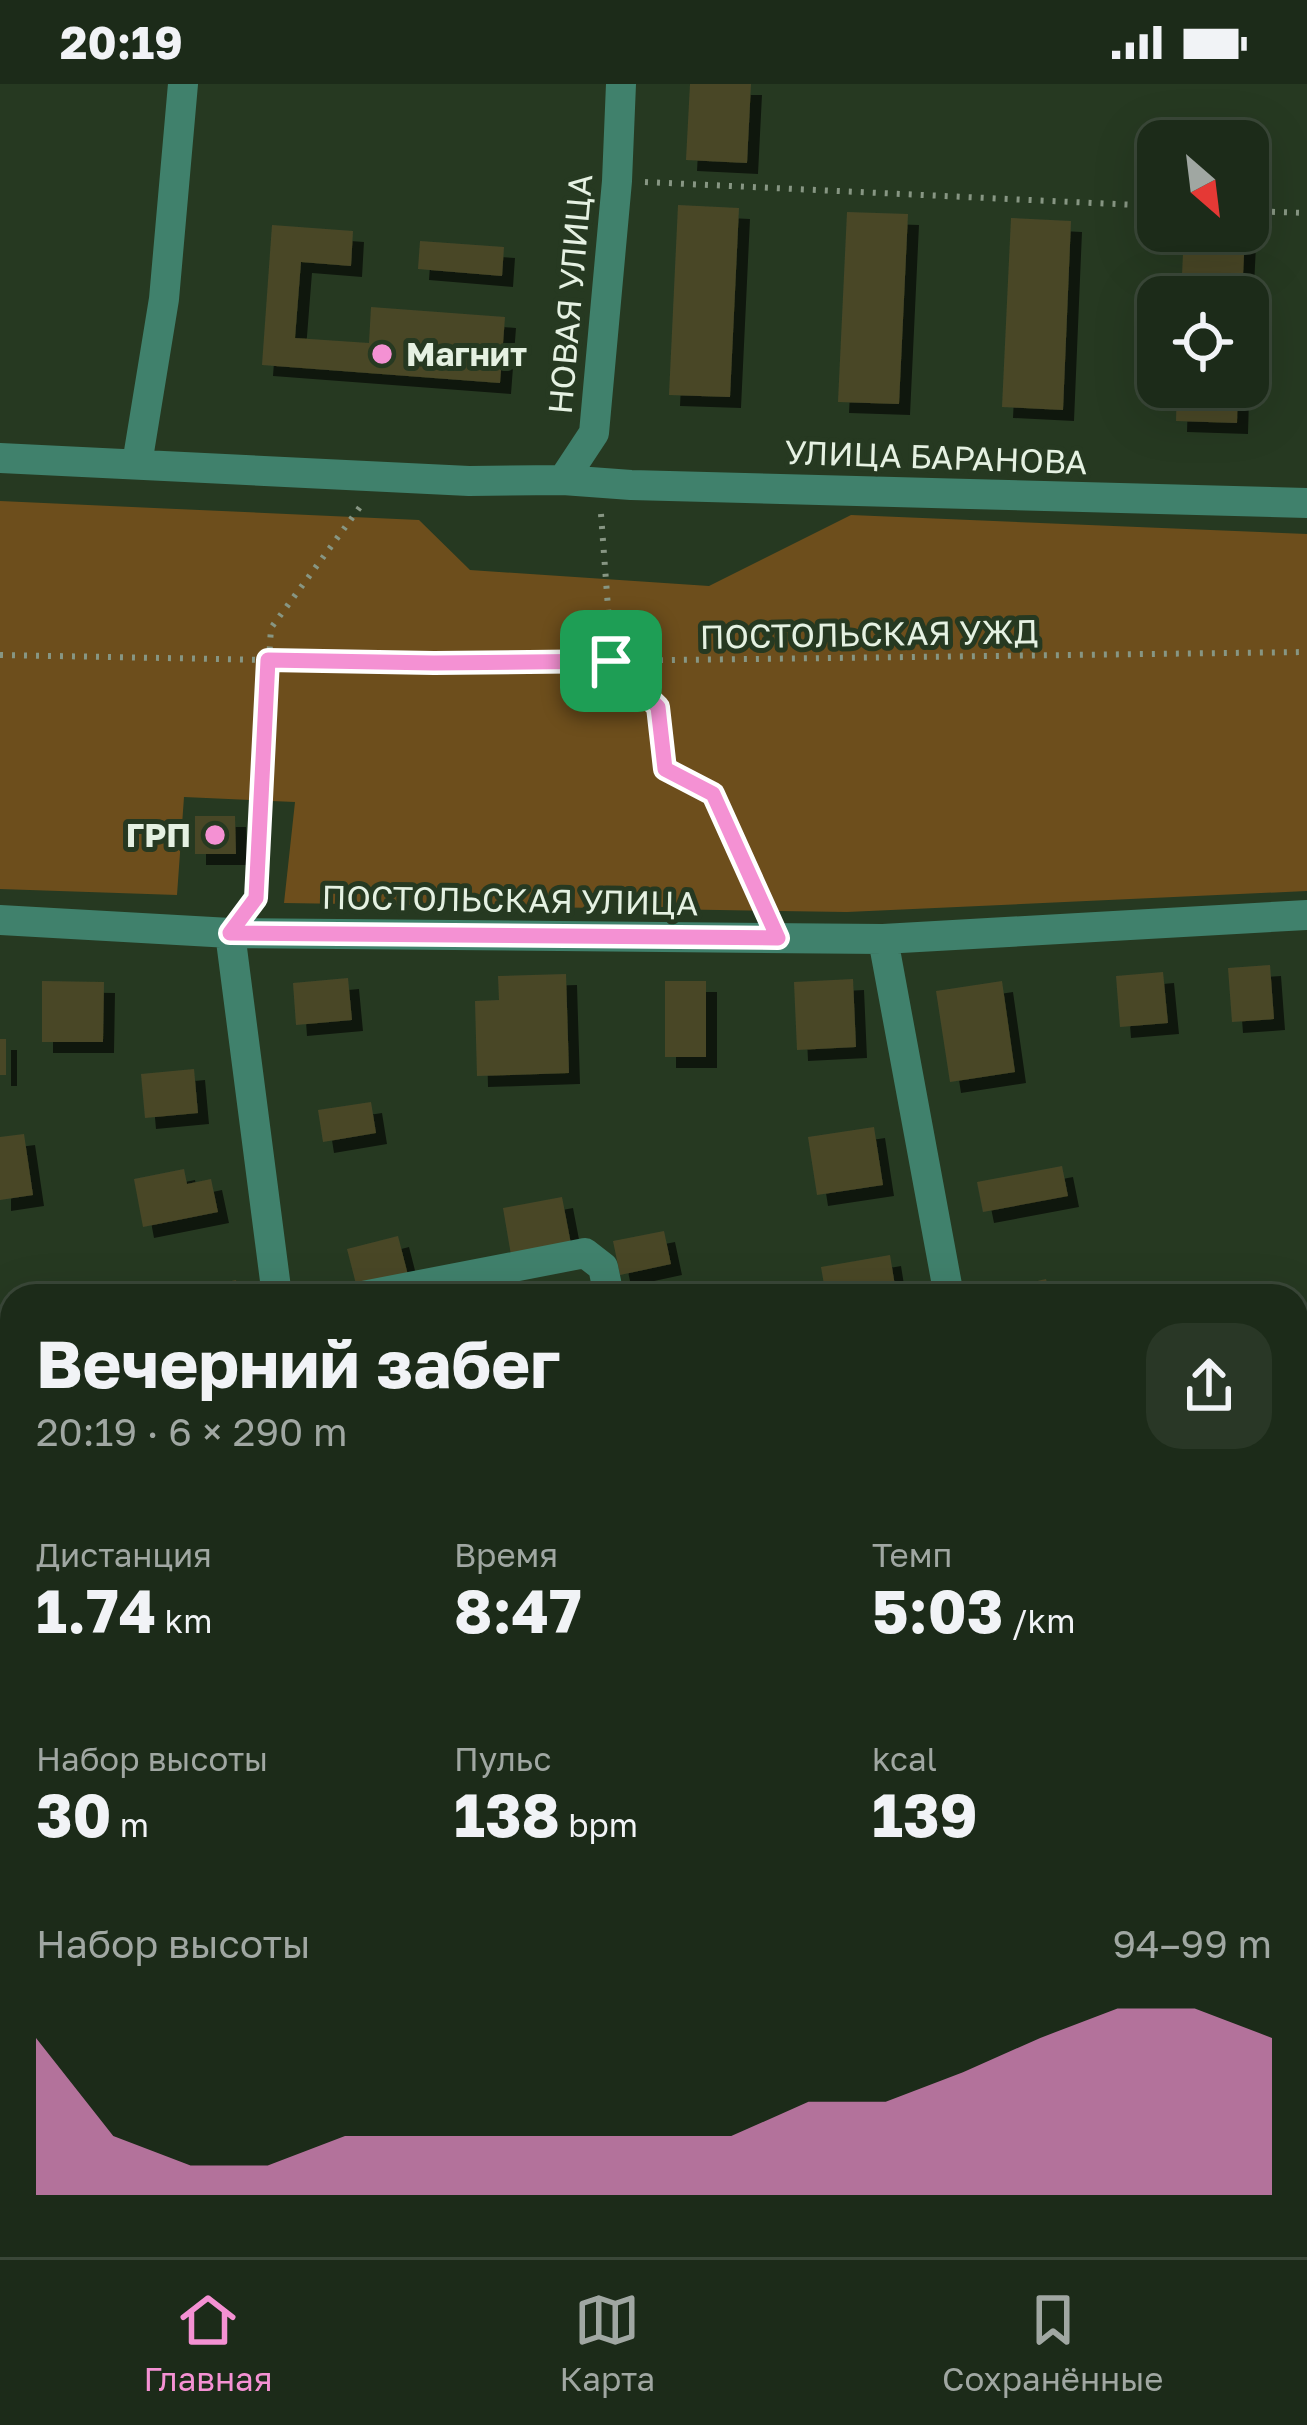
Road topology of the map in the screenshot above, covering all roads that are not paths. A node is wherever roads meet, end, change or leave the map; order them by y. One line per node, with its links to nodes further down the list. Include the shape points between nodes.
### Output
1 (183, 84): 4 (street, via 164,299)
2 (621, 84): 5 (street, НОВАЯ УЛИЦА, via 594,433)
3 (0, 458): 4 (street)
4 (137, 464): 5 (street)
5 (563, 480): 6 (street, УЛИЦА БАРАНОВА)
6 (1307, 502)
7 (1307, 916): 10 (street, ПОСТОЛЬСКАЯ УЛИЦА)
8 (0, 920): 9 (street, ПОСТОЛЬСКАЯ УЛИЦА)
9 (230, 933): 10 (street, ПОСТОЛЬСКАЯ УЛИЦА); 11 (street)
10 (883, 939): 14 (street)
11 (275, 1284)
12 (424, 1284): 13 (street, via 585,1252 603,1267)
13 (607, 1284)
14 (947, 1284)

